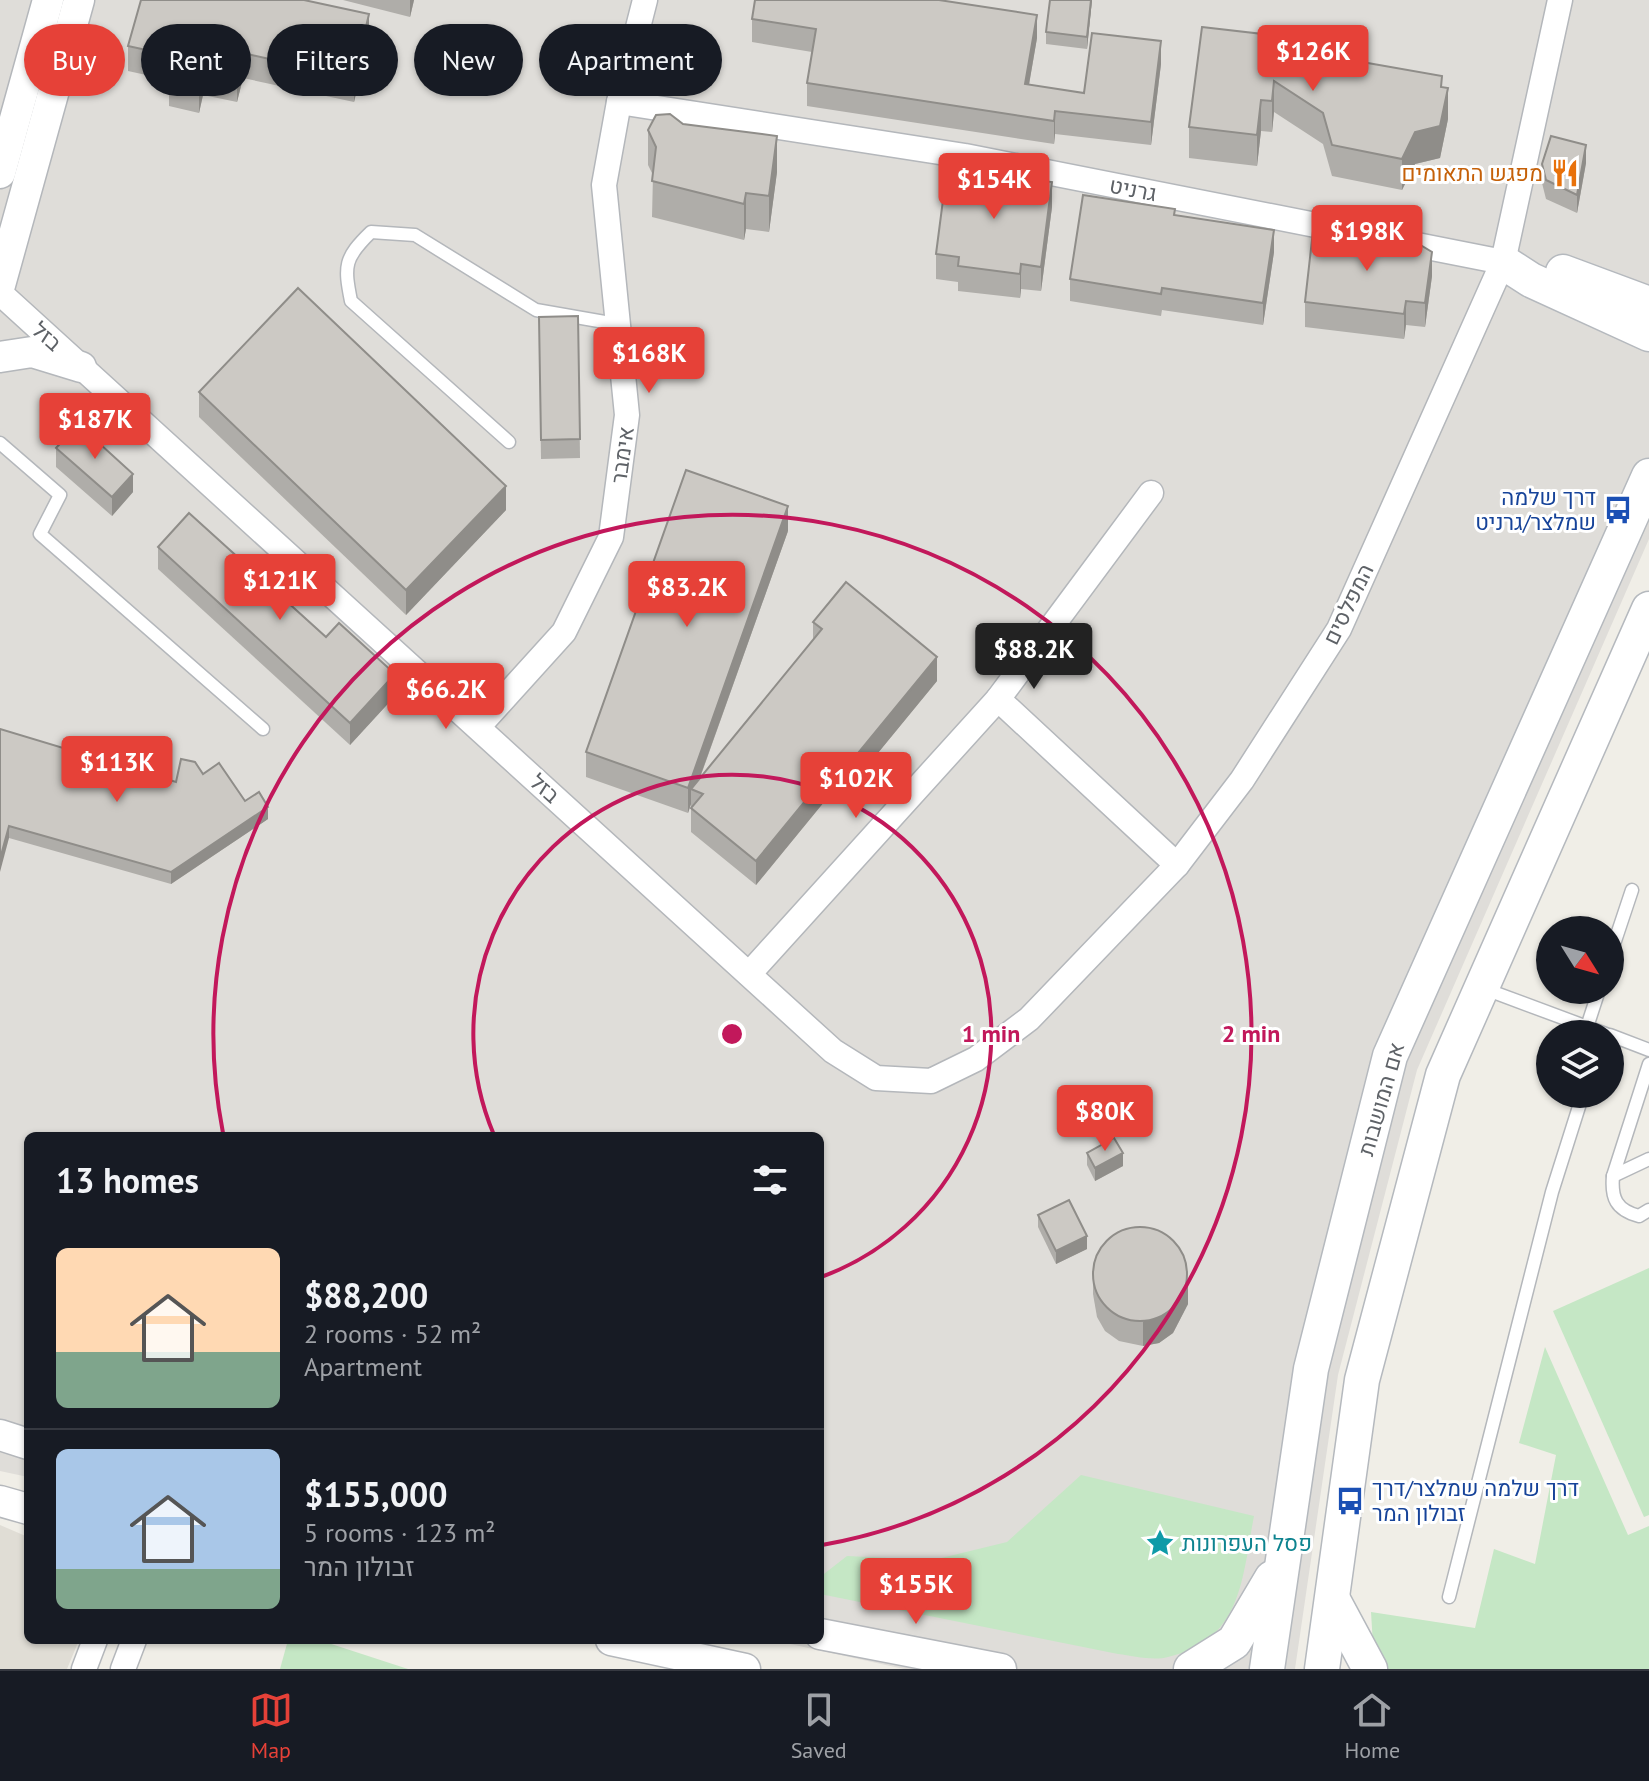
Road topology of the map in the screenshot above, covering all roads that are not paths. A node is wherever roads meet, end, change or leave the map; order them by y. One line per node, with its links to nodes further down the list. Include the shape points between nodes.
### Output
1 (48, 0): 6 (street)
2 (79, 0): 8 (street)
3 (645, 0): 5 (street, אימבר)
4 (1560, 0): 7 (street, המפלסים)
5 (619, 102): 7 (street, גרניט, via 965,156); 11 (street, אימבר, via 604,185)
6 (0, 173)
7 (1503, 262): 10 (main road, via 1543,264); 12 (main road); 23 (street, המפלסים, via 1339,629 1242,780)
8 (0, 285)
9 (0, 293): 14 (street, בזל)
10 (1649, 304)
11 (616, 324): 15 (lane, via 536,310 415,235 371,232 353,249 345,269 351,301); 21 (street, אימבר, via 627,415 611,537 564,632)
12 (1649, 334)
13 (0, 357): 14 (street, via 32,352)
14 (81, 367): 21 (street, בזל)
15 (509, 442)
16 (0, 443): 22 (lane, via 60,495 40,534)
17 (1649, 476): 41 (main road, אם המושבות, via 1390,1056 1311,1369)
18 (1151, 493): 20 (street)
19 (1649, 609): 27 (main road)
20 (998, 699): 23 (street); 26 (street)
21 (478, 727): 26 (street, בזל)
22 (263, 729)
23 (1177, 865): 32 (street, המפלסים, via 1029,1019 976,1059)
24 (1632, 890): 25 (lane)
25 (1623, 916)
26 (749, 974): 32 (street, בזל, via 833,1051 876,1078)
27 (1479, 987): 28 (lane); 43 (main road, via 1443,1075 1362,1380)
28 (1568, 1020)
29 (1624, 1041): 30 (lane)
30 (1649, 1050)
31 (1649, 1064): 35 (lane)
32 (931, 1081)
33 (1579, 1108): 42 (lane, via 1552,1192)
34 (1649, 1159): 35 (lane)
35 (1613, 1176): 36 (lane, via 1616,1205 1639,1216)
36 (1649, 1210)
37 (0, 1435): 38 (street)
38 (24, 1443)
39 (0, 1501): 40 (street)
40 (24, 1508)
41 (1281, 1564): 52 (main road, via 1234,1642); 53 (main road, אם המושבות)
42 (1449, 1597)
43 (1333, 1600): 54 (main road); 55 (main road)
44 (824, 1635): 51 (street)
45 (93, 1644): 48 (street)
46 (132, 1644): 49 (street)
47 (629, 1644): 50 (street)
48 (84, 1669)
49 (123, 1669)
50 (745, 1669)
51 (1001, 1669)
52 (1191, 1669)
53 (1267, 1669)
54 (1322, 1669)
55 (1370, 1669)

